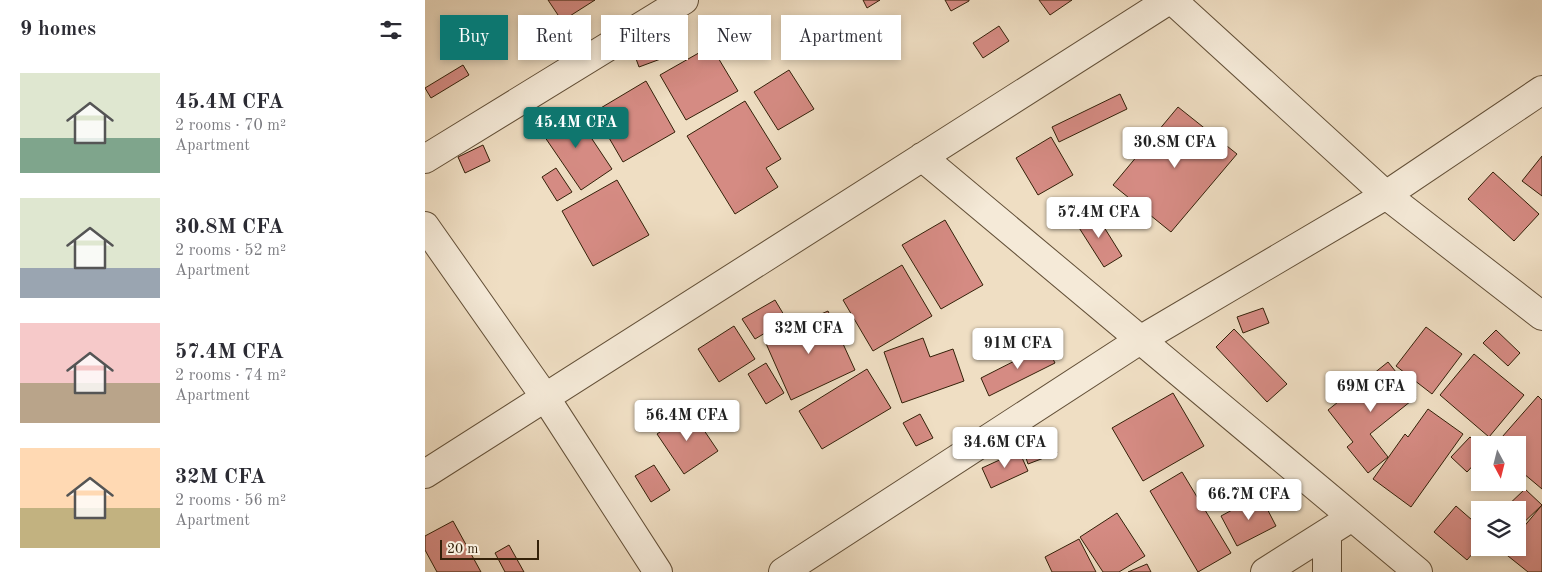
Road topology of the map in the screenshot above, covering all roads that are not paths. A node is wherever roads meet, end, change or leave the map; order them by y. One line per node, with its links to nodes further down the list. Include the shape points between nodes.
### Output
1 (684, 0): 5 (street)
2 (1170, 0): 4 (street); 6 (street)
3 (1542, 90): 6 (street)
4 (922, 157): 9 (street); 10 (street)
5 (425, 159)
6 (1386, 195): 8 (street); 9 (street)
7 (425, 226): 10 (street)
8 (1542, 316)
9 (1140, 340): 12 (street); 15 (street)
10 (545, 397): 11 (street); 14 (street)
11 (425, 474)
12 (1352, 517): 13 (street); 18 (street)
13 (1327, 533): 16 (street); 17 (street)
14 (658, 572)
15 (783, 572)
16 (1265, 572)
17 (1327, 572)
18 (1418, 572)

